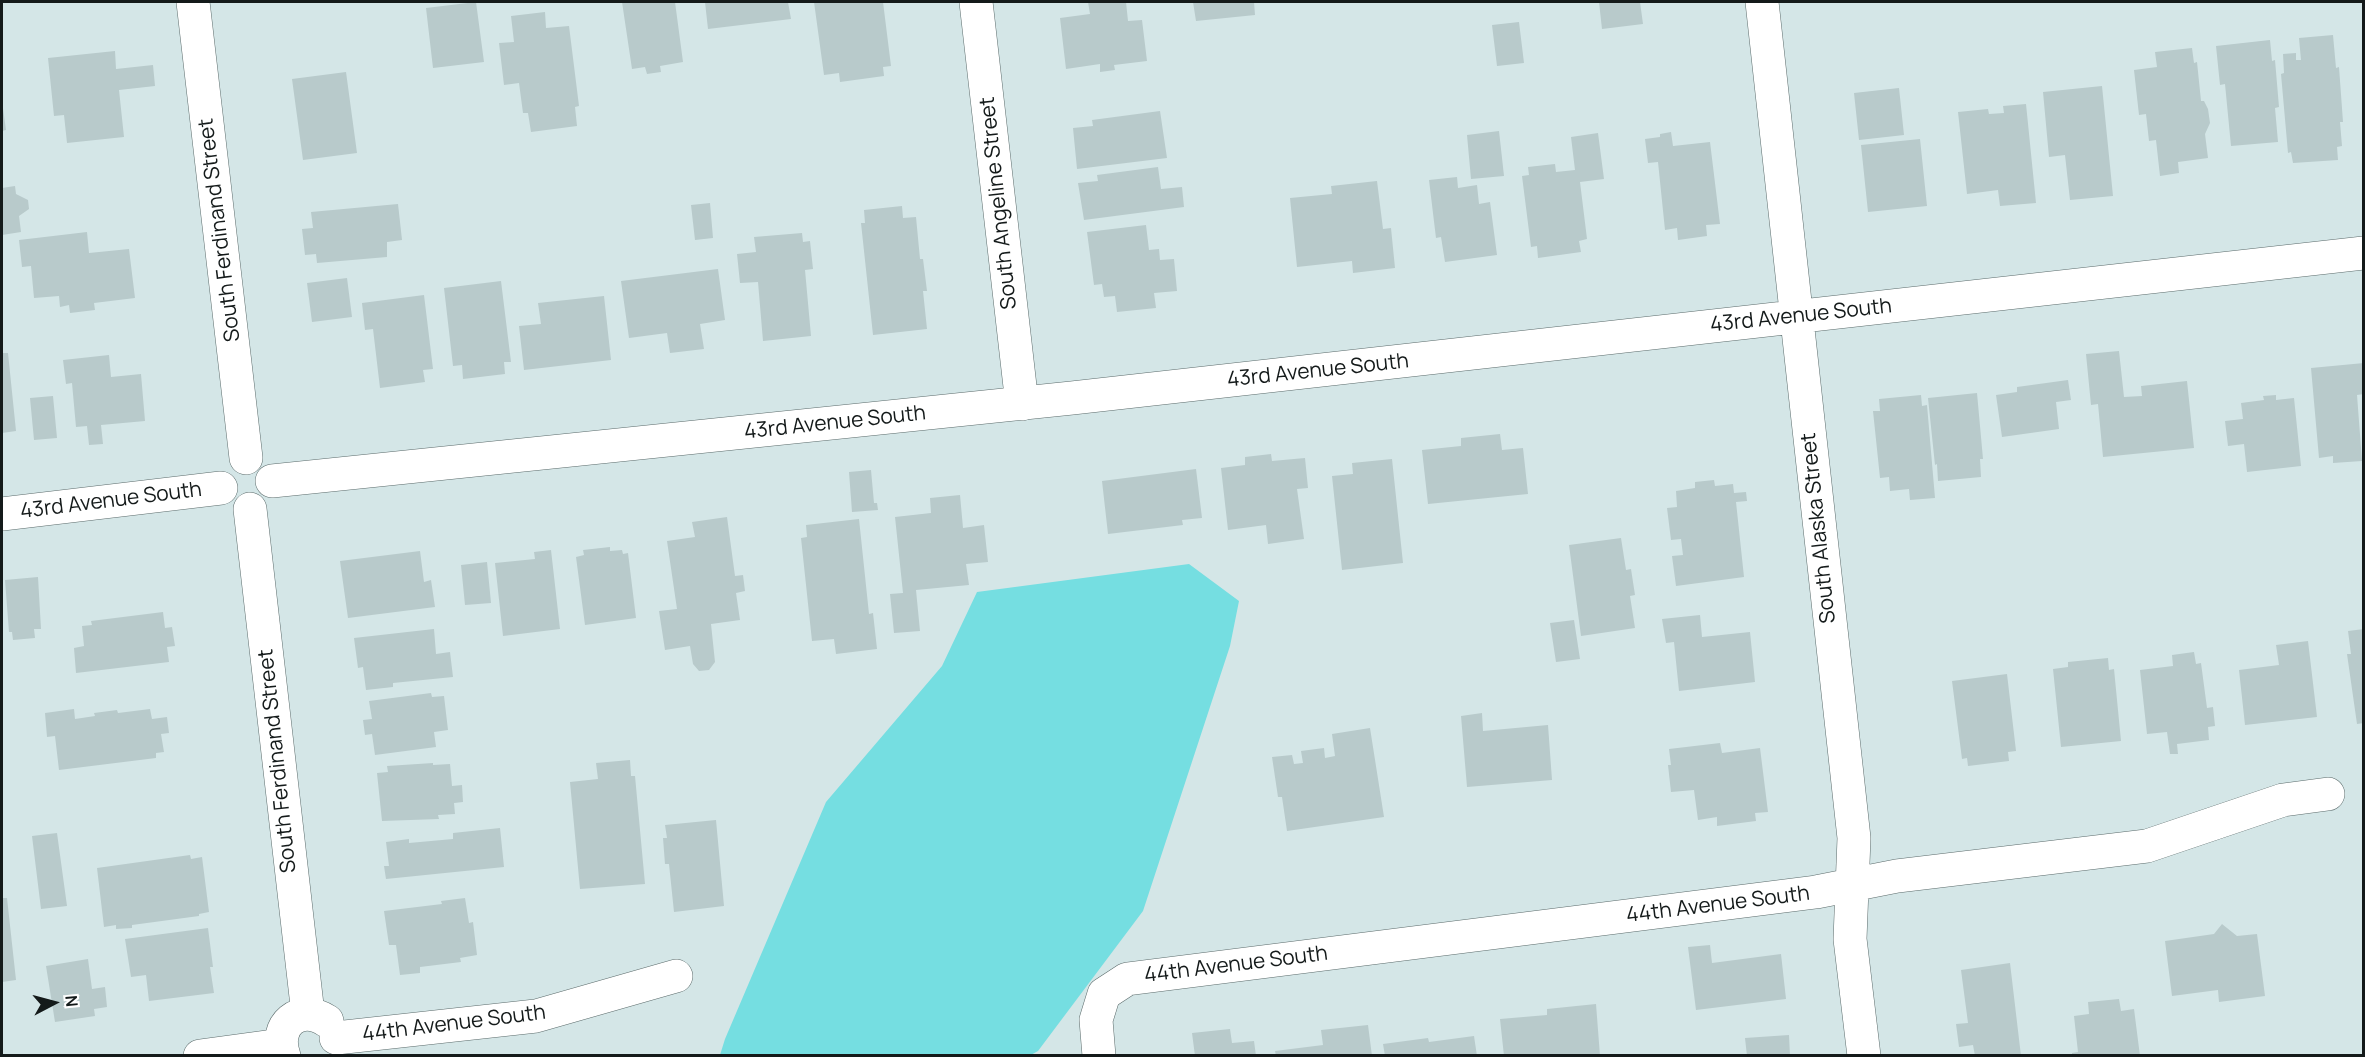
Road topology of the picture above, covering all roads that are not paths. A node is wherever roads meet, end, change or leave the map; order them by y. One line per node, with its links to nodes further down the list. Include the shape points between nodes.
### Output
1 (193, 2): 7 (street, South Ferdinand Street)
2 (976, 2): 6 (street, South Angeline Street)
3 (1762, 2): 5 (street, South Alaska Street)
4 (2364, 253): 5 (street, 43rd Avenue South)
5 (1796, 317): 6 (street, 43rd Avenue South); 13 (street, South Alaska Street, via 1854,838)
6 (1022, 404): 8 (street, 43rd Avenue South)
7 (246, 458): 8 (street, via 263,464); 9 (street, via 224,470)
8 (272, 481): 10 (street, via 266,500)
9 (221, 488): 10 (street, via 230,503); 11 (street, 43rd Avenue South)
10 (250, 509): 15 (street, South Ferdinand Street)
11 (2, 514)
12 (2328, 794): 13 (street, 44th Avenue South, via 2283,800 2147,846 1898,876)
13 (1853, 885): 19 (street, 44th Avenue South, via 1127,979 1104,994 1096,1020); 20 (street, South Alaska Street, via 1850,939)
14 (676, 976): 16 (street, 44th Avenue South, via 536,1016)
15 (308, 1014): 16 (street, via 327,1021 333,1029); 17 (street, via 288,1023 283,1031)
16 (334, 1047)
17 (282, 1050): 18 (street)
18 (200, 1056)
19 (1099, 1056)
20 (1864, 1056)

